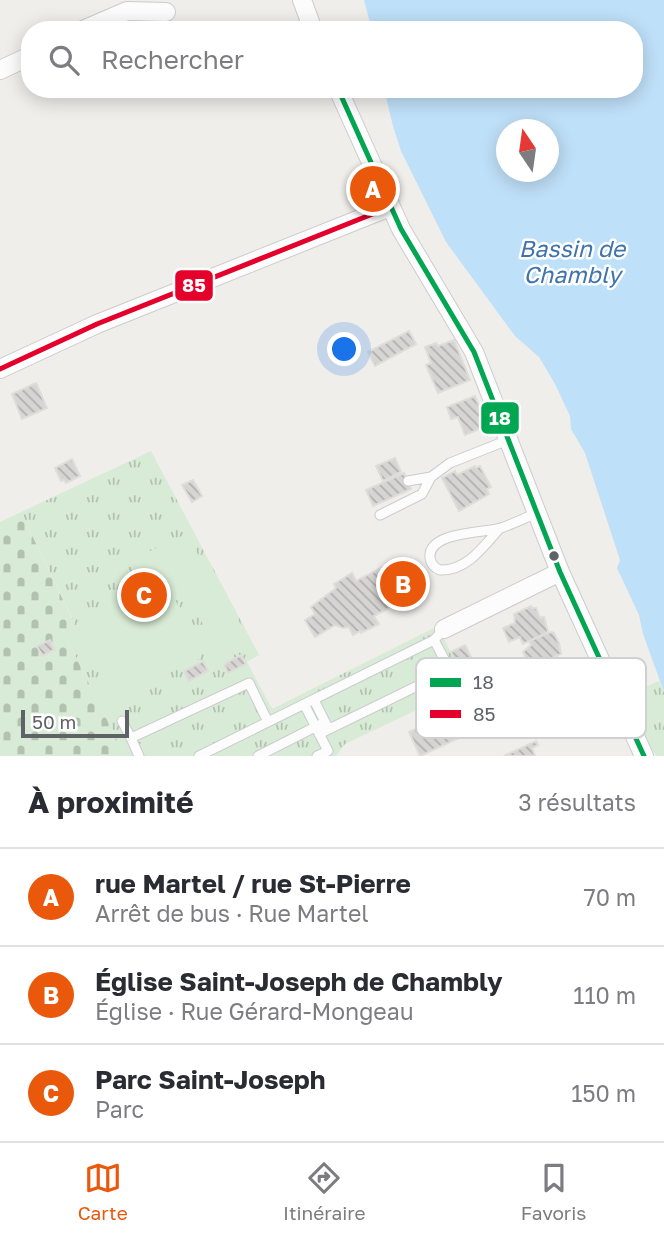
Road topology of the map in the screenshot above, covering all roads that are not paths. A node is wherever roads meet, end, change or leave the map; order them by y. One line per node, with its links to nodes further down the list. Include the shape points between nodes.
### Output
1 (302, 0): 5 (street)
2 (110, 8): 3 (street); 4 (street)
3 (166, 12)
4 (94, 21)
5 (310, 21)
6 (21, 60): 7 (street)
7 (0, 70)
8 (342, 98): 9 (street)
9 (390, 207): 10 (street, via 97,324); 11 (street, via 468,340)
10 (0, 369)
11 (508, 440): 12 (lane, via 450,463); 14 (street)
12 (431, 477): 13 (lane); 15 (lane, via 422,494)
13 (408, 481)
14 (537, 513): 16 (lane); 17 (street)
15 (380, 514)
16 (499, 529): 16 (lane, via 446,539 433,548 431,562 440,570 459,567)
17 (561, 572): 18 (street); 20 (street)
18 (439, 635): 19 (lane); 22 (lane)
19 (446, 658)
20 (600, 658)
21 (416, 685): 26 (lane)
22 (314, 700): 23 (lane); 26 (lane)
23 (304, 704): 25 (lane); 26 (lane)
24 (122, 720): 27 (lane)
25 (268, 722): 27 (lane, via 249,683); 30 (lane)
26 (322, 728): 31 (lane); 32 (lane, via 328,751)
27 (131, 738): 29 (lane)
28 (636, 738): 33 (street)
29 (139, 756)
30 (199, 756)
31 (258, 756)
32 (317, 756)
33 (644, 756)

